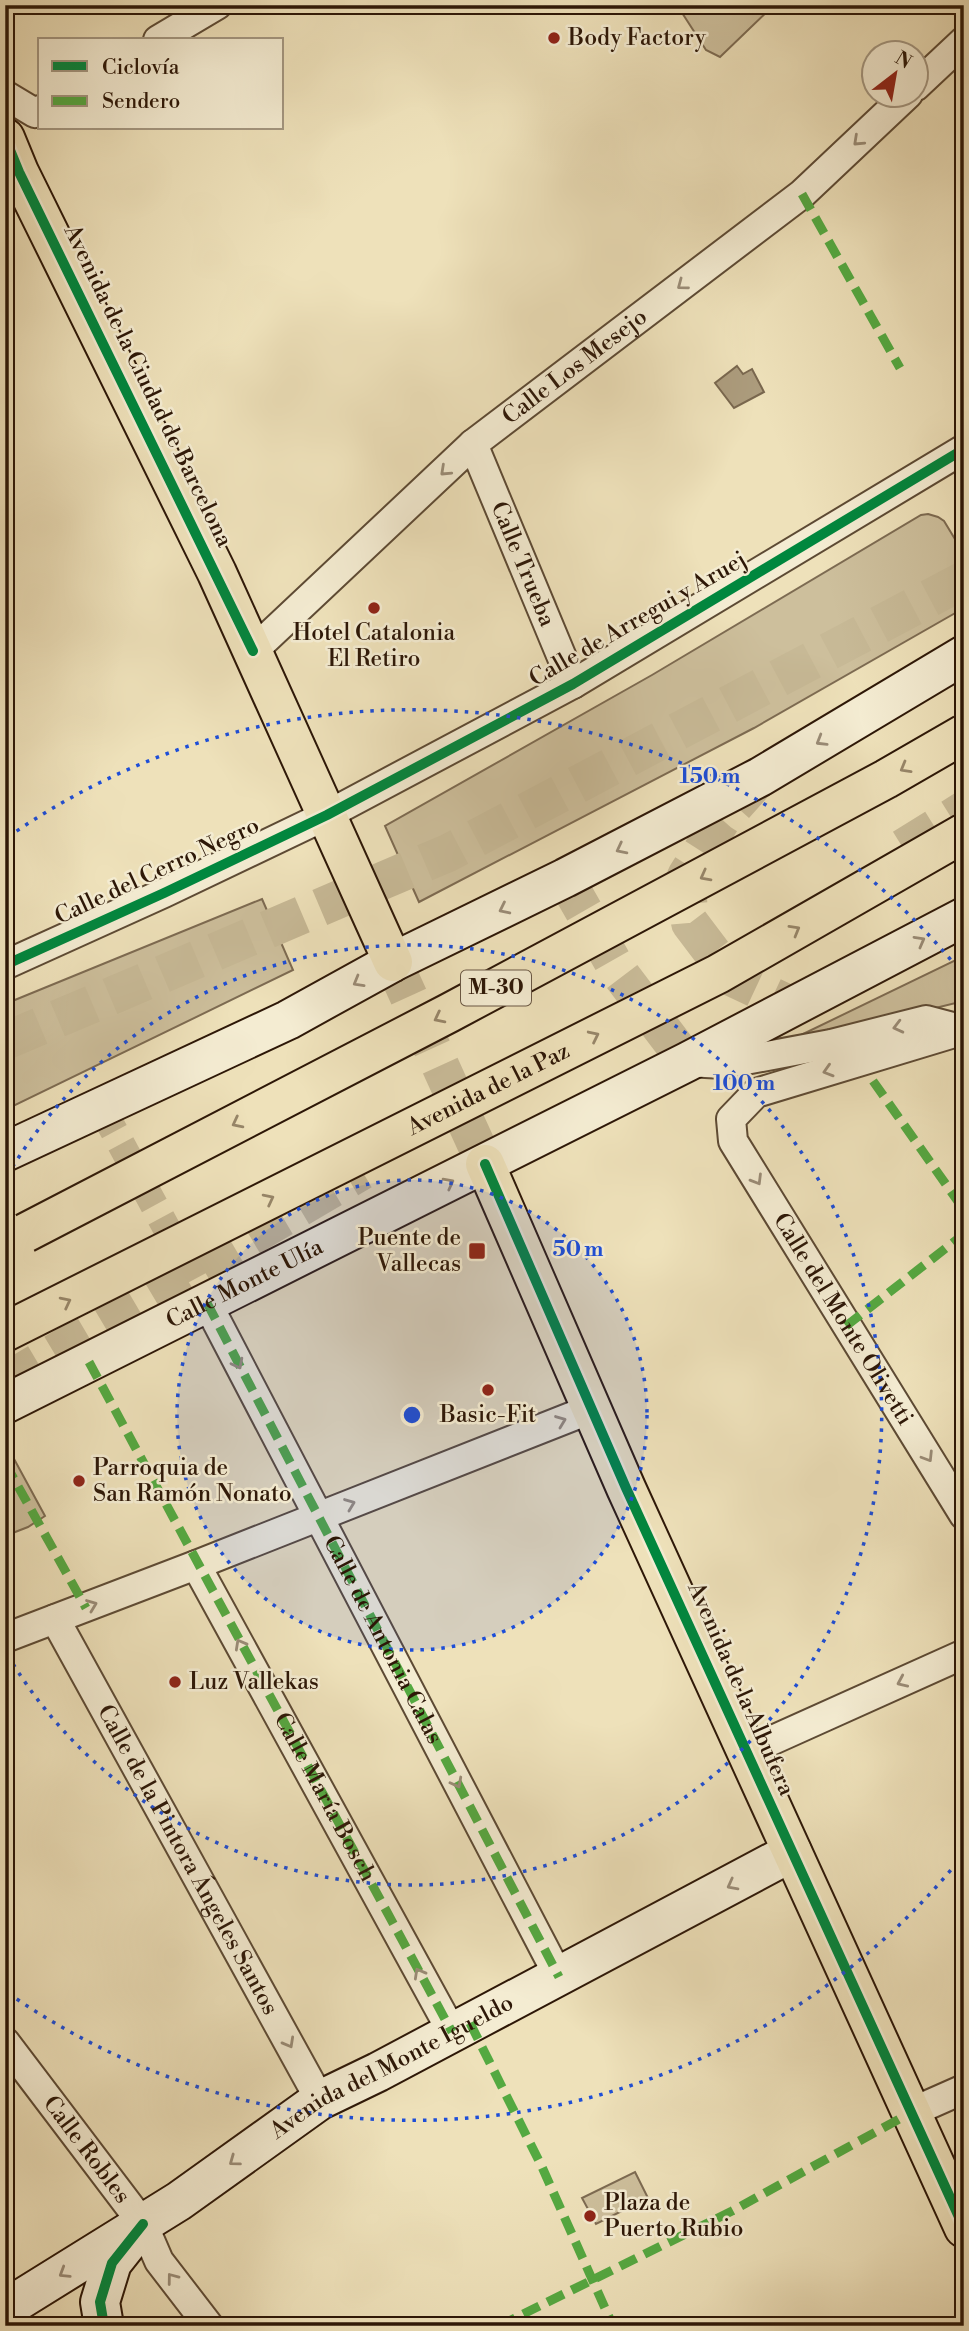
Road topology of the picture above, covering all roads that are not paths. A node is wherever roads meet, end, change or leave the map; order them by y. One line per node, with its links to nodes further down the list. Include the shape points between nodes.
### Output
1 (217, 5): 2 (street)
2 (161, 38)
3 (964, 41): 4 (street)
4 (930, 73)
5 (5, 95): 7 (street)
6 (893, 108): 9 (street, Calle Los Mesejo, one-way to 9, via 802,194)
7 (38, 111)
8 (5, 138): 11 (main road, Avenida de la Ciudad de Barcelona)
9 (473, 444): 11 (street, Calle Los Mesejo, one-way to 11); 13 (street, Calle Trueba)
10 (960, 460): 13 (street, Calle de Arregui y Aruej)
11 (253, 651): 15 (main road, Avenida de la Ciudad de Barcelona)
12 (964, 655): 18 (main road, one-way to 18, via 760,777)
13 (573, 684): 15 (street, Calle de Arregui y Aruej)
14 (964, 734): 24 (main road, M-30, one-way to 24, bridge, via 461,1007)
15 (327, 815): 18 (main road, Avenida de la Ciudad de Barcelona); 19 (street, Calle del Cerro Negro)
16 (964, 833): 26 (main road, Avenida de la Paz, one-way to 16, bridge, via 718,974)
17 (964, 917): 21 (main road, Calle Monte Ulía, one-way to 17)
18 (393, 962): 22 (main road, one-way to 22, via 288,1020)
19 (5, 965)
20 (964, 1030): 21 (street, one-way to 21, via 926,1020 724,1065); 29 (street, Calle del Monte Olivetti, one-way to 29, via 756,1093 730,1119 733,1141)
21 (687, 1062): 23 (main road, Calle Monte Ulía)
22 (5, 1152)
23 (485, 1164): 25 (main road, Calle Monte Ulía, one-way to 23); 28 (main road, Avenida de la Albufera)
24 (24, 1233)
25 (207, 1303): 27 (main road, Calle Monte Ulía); 30 (street, Calle de Antonia Calas, one-way to 30)
26 (5, 1332)
27 (5, 1404)
28 (591, 1409): 30 (street, one-way to 28); 35 (main road, Avenida de la Albufera)
29 (964, 1515)
30 (317, 1517): 31 (street); 37 (street, Calle de Antonia Calas, one-way to 37)
31 (196, 1565): 32 (street, one-way to 31); 38 (street, Calle María Bosch, one-way to 31)
32 (55, 1619): 33 (street); 41 (street, Calle de la Pintora Ángeles Santos, one-way to 41)
33 (5, 1637)
34 (964, 1654): 35 (street, one-way to 35)
35 (746, 1752): 36 (main road, Avenida de la Albufera)
36 (792, 1852): 37 (main road, Avenida del Monte Igueldo, one-way to 37); 42 (main road, Avenida de la Albufera)
37 (559, 1977): 38 (main road, Avenida del Monte Igueldo)
38 (452, 2032): 41 (main road, Avenida del Monte Igueldo)
39 (5, 2042): 43 (street, Calle Robles)
40 (964, 2089): 42 (street)
41 (320, 2100): 43 (main road, Avenida del Monte Igueldo, one-way to 43)
42 (912, 2112): 44 (main road, Avenida de la Albufera)
43 (143, 2224): 45 (main road, Avenida del Monte Igueldo, one-way to 45); 46 (main road, via 112,2263 100,2302); 47 (street, Calle Robles, one-way to 43, via 159,2261)
44 (964, 2228)
45 (5, 2309)
46 (104, 2326)
47 (209, 2326)

